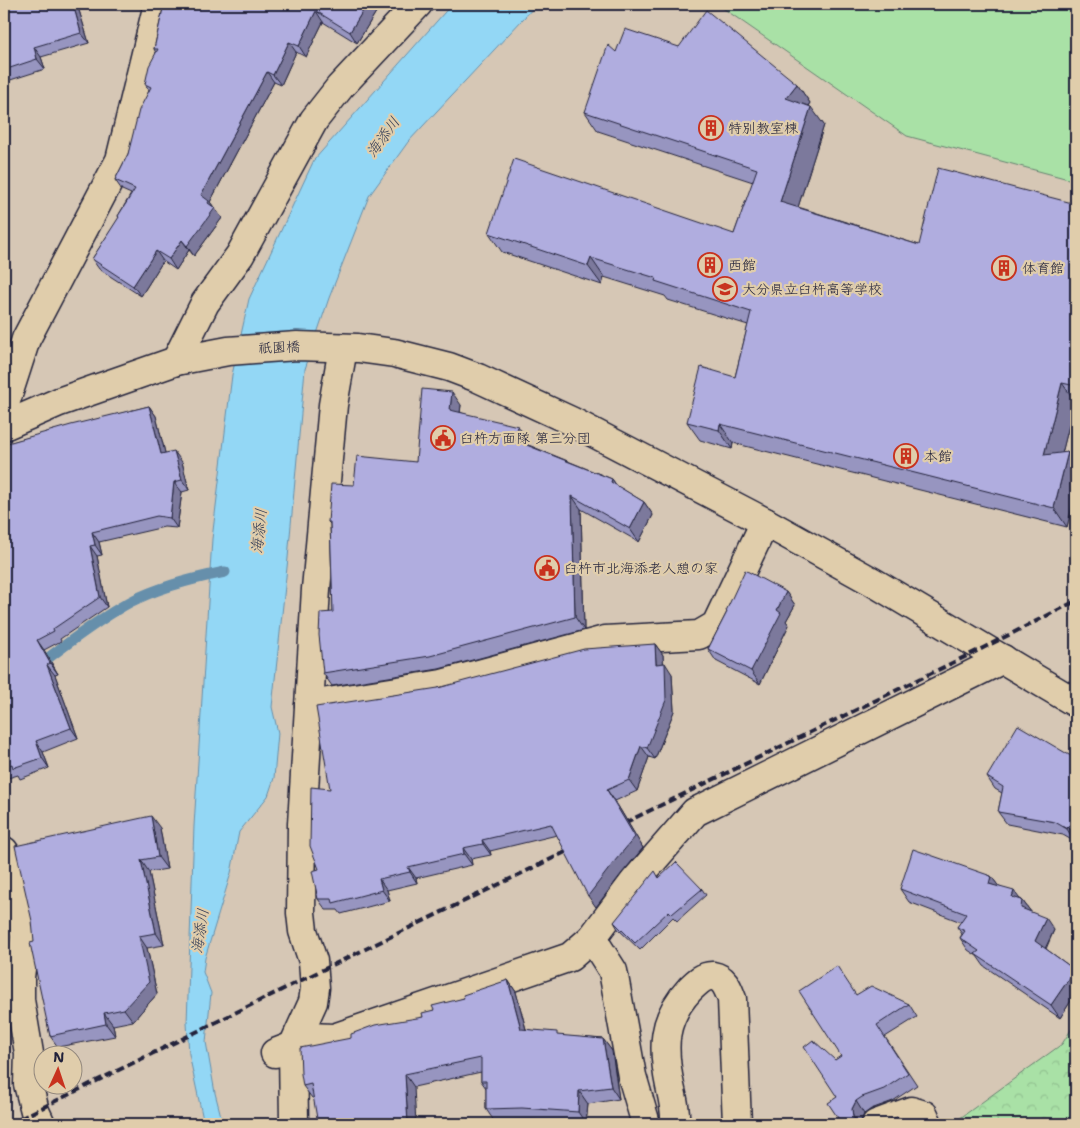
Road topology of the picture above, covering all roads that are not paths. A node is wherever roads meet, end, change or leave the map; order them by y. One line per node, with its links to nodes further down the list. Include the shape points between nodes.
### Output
1 (158, 4): 3 (street, via 120,160)
2 (418, 4): 5 (street, via 340,87 314,120 240,255 205,303)
3 (15, 341): 6 (street)
4 (337, 347): 5 (street, 祇園橋, via 273,346); 8 (street, 祇園橋, via 394,354 449,367 486,381 571,421); 11 (street)
5 (176, 361): 7 (street, 祇園橋, via 59,402)
6 (4, 407)
7 (4, 426)
8 (765, 522): 9 (street, 祇園橋); 11 (street, via 716,625 699,635 605,640 442,684)
9 (1003, 659): 10 (street, 祇園橋); 14 (street, via 695,812 634,882)
10 (1076, 703)
11 (309, 705): 15 (street, via 301,913 302,931 313,961 315,988 313,1002)
12 (4, 851): 13 (street, via 11,874)
13 (14, 937): 16 (street, via 29,1054 28,1084)
14 (592, 938): 15 (street, via 570,957 334,1038 308,1037); 18 (street, via 613,971 632,1076)
15 (284, 1050): 17 (street)
16 (41, 1124)
17 (294, 1124)
18 (646, 1124)
19 (675, 1124): 20 (street, via 666,1064 669,1022 676,1005 695,984 710,976 727,986 732,999)
20 (737, 1124)
21 (876, 1124): 22 (street, via 911,1111 924,1115)
22 (928, 1124)

